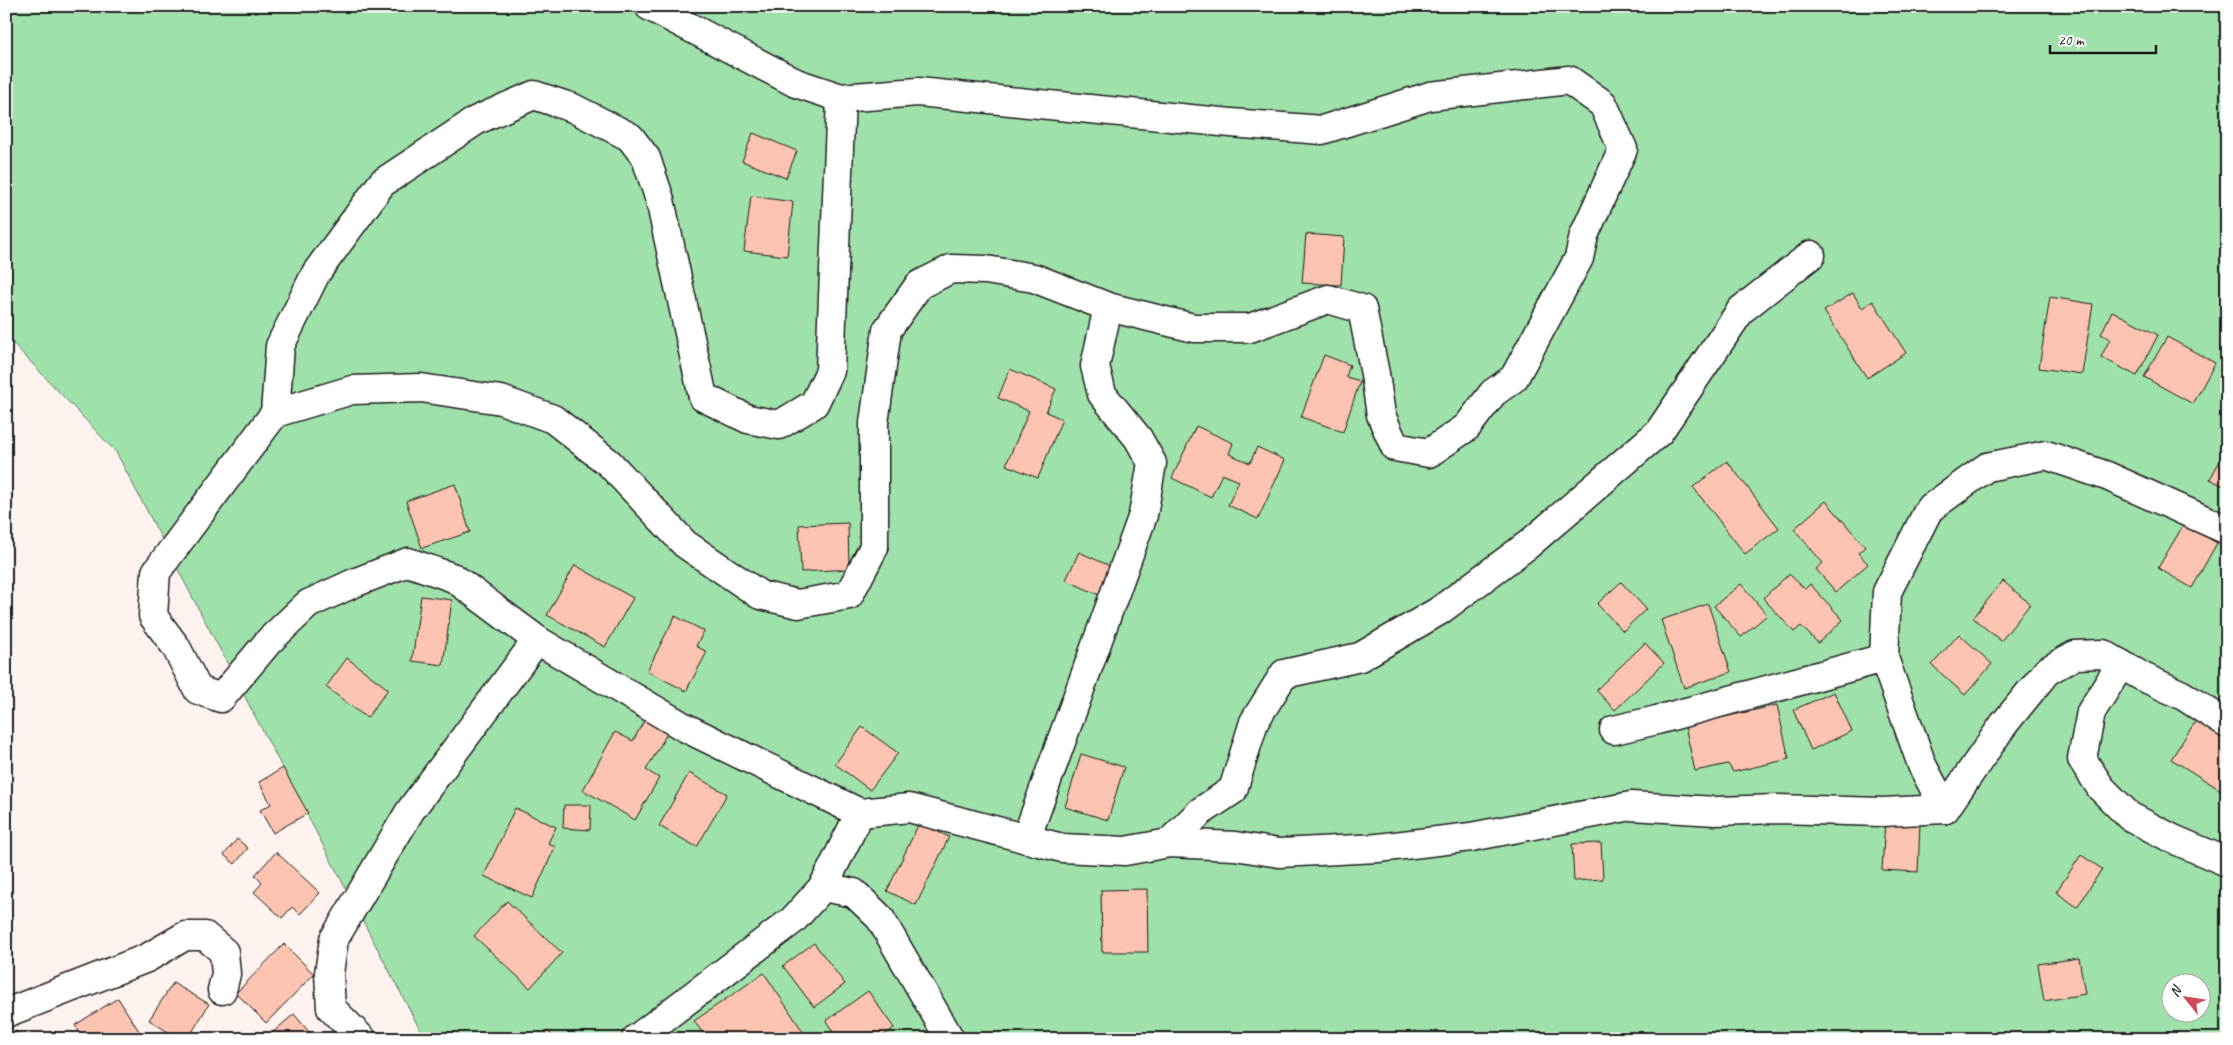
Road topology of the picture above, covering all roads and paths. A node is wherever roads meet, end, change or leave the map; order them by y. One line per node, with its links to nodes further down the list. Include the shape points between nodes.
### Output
1 (649, 6): 2 (street, via 796,83)
2 (841, 98): 4 (street, via 918,92 1322,130 1430,96 1569,80 1603,104 1623,149 1584,235 1578,258 1514,378 1493,393 1467,427 1429,453 1395,447 1381,414 1362,309 1328,299 1250,328 1194,328); 5 (street, via 830,371 814,404 779,425 748,419 703,397 660,200 646,158 630,137 573,108 534,95 477,120 382,183 316,273 280,346)
3 (1811, 255): 15 (street, via 1741,310 1659,432 1529,544 1439,611 1360,657 1284,674 1254,722 1233,790 1200,812)
4 (1108, 306): 5 (street, via 1034,278 986,270 951,269 919,284 887,330 874,423 874,547 848,595 798,604 760,595 692,549 609,462 553,419 510,403 421,388 352,390); 14 (street, via 1095,366 1102,394 1138,438 1152,463 1143,515)
5 (275, 412): 7 (street, via 156,572 153,616 176,647 198,690 221,698 269,641 308,604 408,562 454,578)
6 (2227, 530): 8 (street, via 2106,476 2046,455 1987,467 1929,509 1887,592)
7 (537, 640): 13 (street, via 684,727); 20 (street, via 410,811 334,939 329,973 332,1008)
8 (1884, 658): 11 (street); 12 (street, via 1922,764)
9 (2121, 664): 10 (street, via 2182,695); 12 (street, via 2103,654 2075,655 2047,671 2004,724); 16 (street, via 2091,712 2082,759 2101,788 2129,816)
10 (2227, 724)
11 (1614, 730)
12 (1945, 809): 15 (street, via 1882,812 1631,806 1472,837 1378,848 1279,853 1235,846)
13 (860, 813): 14 (street, via 910,808); 17 (street)
14 (1026, 838): 15 (street, via 1062,848 1125,851)
15 (1168, 843)
16 (2227, 862)
17 (823, 887): 21 (street, via 793,920); 22 (street, via 854,893 880,918)
18 (222, 990): 19 (street, via 226,974 224,952 205,936 184,936 147,958)
19 (6, 1013)
20 (362, 1039)
21 (636, 1039)
22 (950, 1039)

